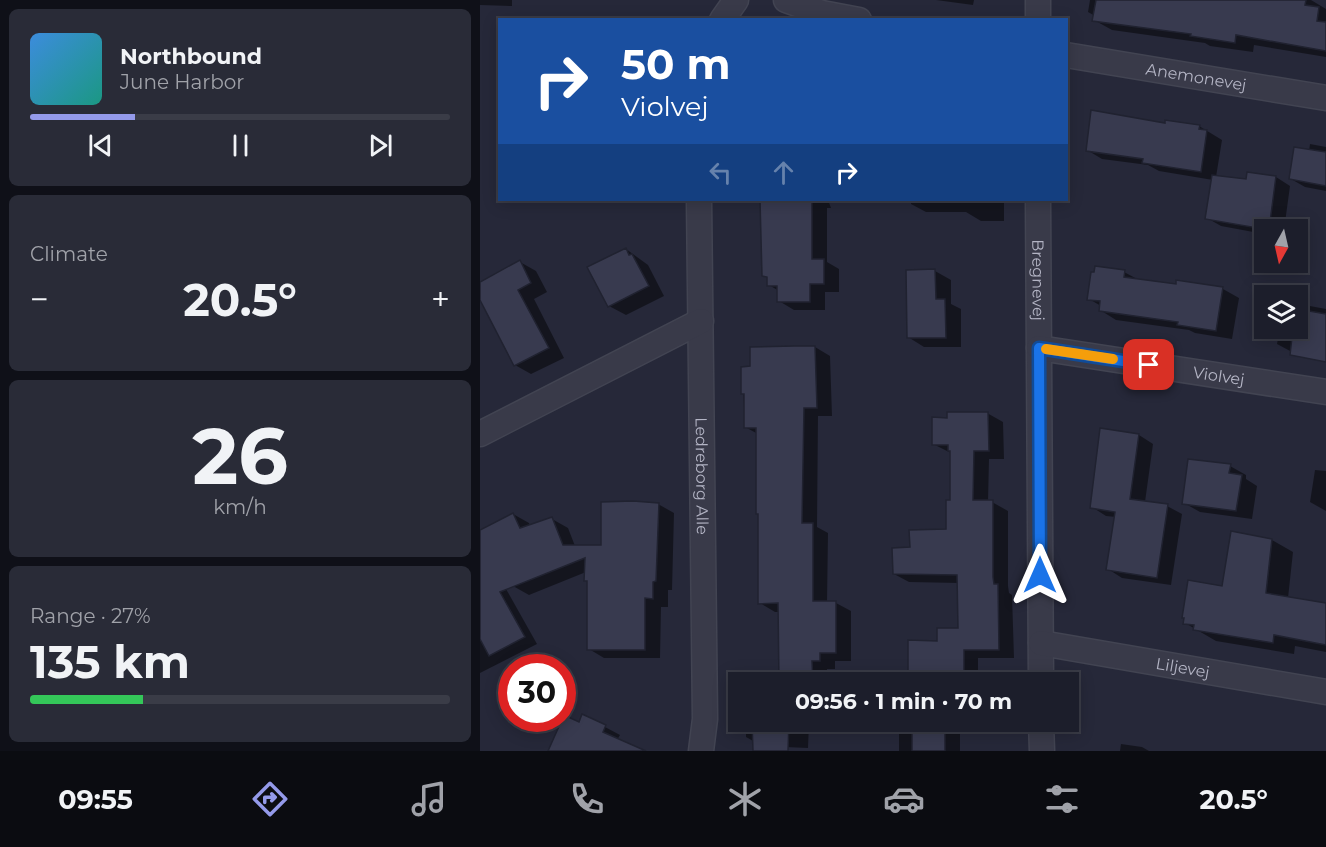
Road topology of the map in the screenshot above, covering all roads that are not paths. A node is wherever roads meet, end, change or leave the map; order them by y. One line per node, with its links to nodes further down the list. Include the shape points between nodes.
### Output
1 (736, 0): 4 (street)
2 (786, 0): 5 (street)
3 (1038, 0): 6 (street)
4 (723, 18)
5 (848, 18)
6 (1038, 18)
7 (1068, 55): 8 (street, Anemonevej)
8 (1326, 98)
9 (699, 201): 11 (street, Ledreborg Alle)
10 (1038, 201): 12 (street, Bregnevej)
11 (701, 321): 14 (street); 19 (street, Ledreborg Alle, via 705,719)
12 (1039, 348): 13 (street, Violvej); 15 (street, Bregnevej)
13 (1326, 392)
14 (480, 434)
15 (1041, 644): 16 (street, Bregnevej); 17 (street, Liljevej)
16 (1041, 672)
17 (1326, 692)
18 (1041, 732): 20 (street)
19 (701, 751)
20 (1042, 751)

